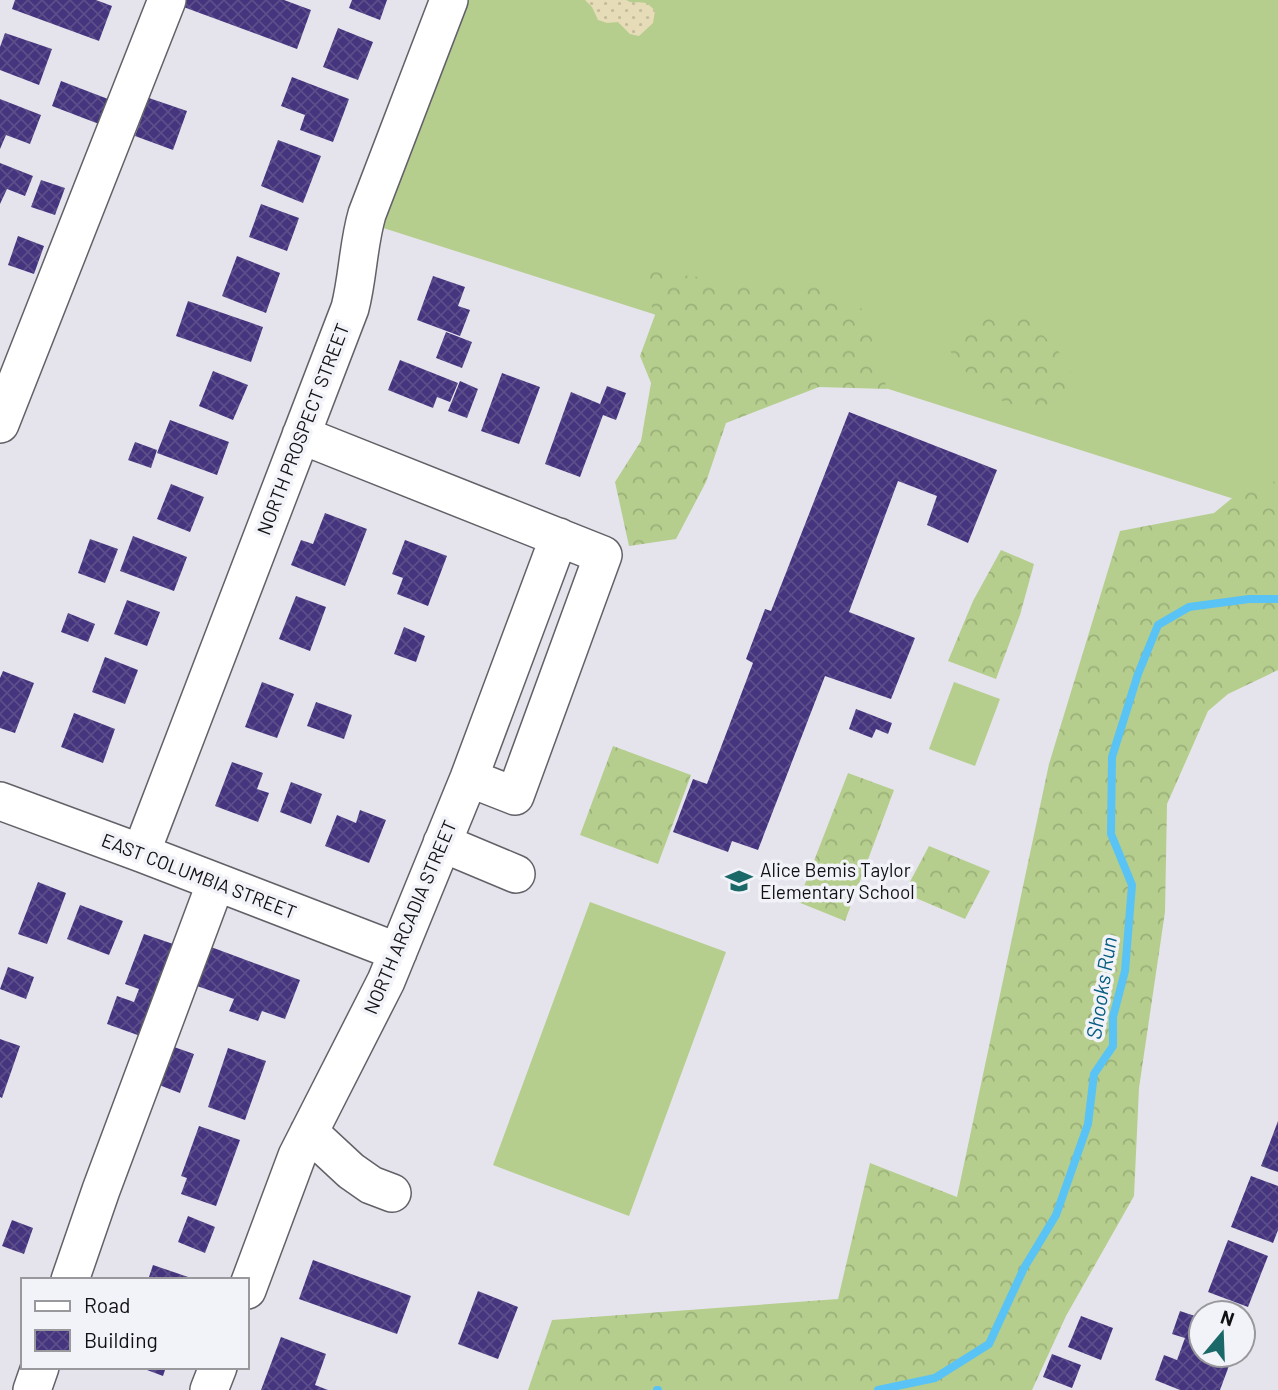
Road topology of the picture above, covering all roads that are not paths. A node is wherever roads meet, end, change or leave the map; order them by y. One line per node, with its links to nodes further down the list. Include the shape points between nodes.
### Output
1 (167, 0): 3 (street)
2 (449, 0): 4 (street, NORTH PROSPECT STREET, via 367,214 350,308)
3 (0, 424)
4 (301, 435): 5 (street); 9 (street, NORTH PROSPECT STREET)
5 (559, 537): 6 (street, NORTH ARCADIA STREET); 6 (street, via 603,555 515,796)
6 (469, 778): 8 (street, NORTH ARCADIA STREET)
7 (0, 801): 9 (street, EAST COLUMBIA STREET)
8 (442, 843): 10 (street); 12 (street, NORTH ARCADIA STREET)
9 (141, 853): 11 (street, EAST COLUMBIA STREET)
10 (516, 874)
11 (216, 882): 12 (street, EAST COLUMBIA STREET); 15 (street)
12 (398, 952): 13 (street, NORTH ARCADIA STREET)
13 (309, 1132): 14 (street, via 351,1171); 16 (street, NORTH ARCADIA STREET)
14 (392, 1193)
15 (71, 1278)
16 (248, 1287)
17 (39, 1369): 19 (street)
18 (217, 1369): 20 (street)
19 (32, 1390)
20 (209, 1390)

